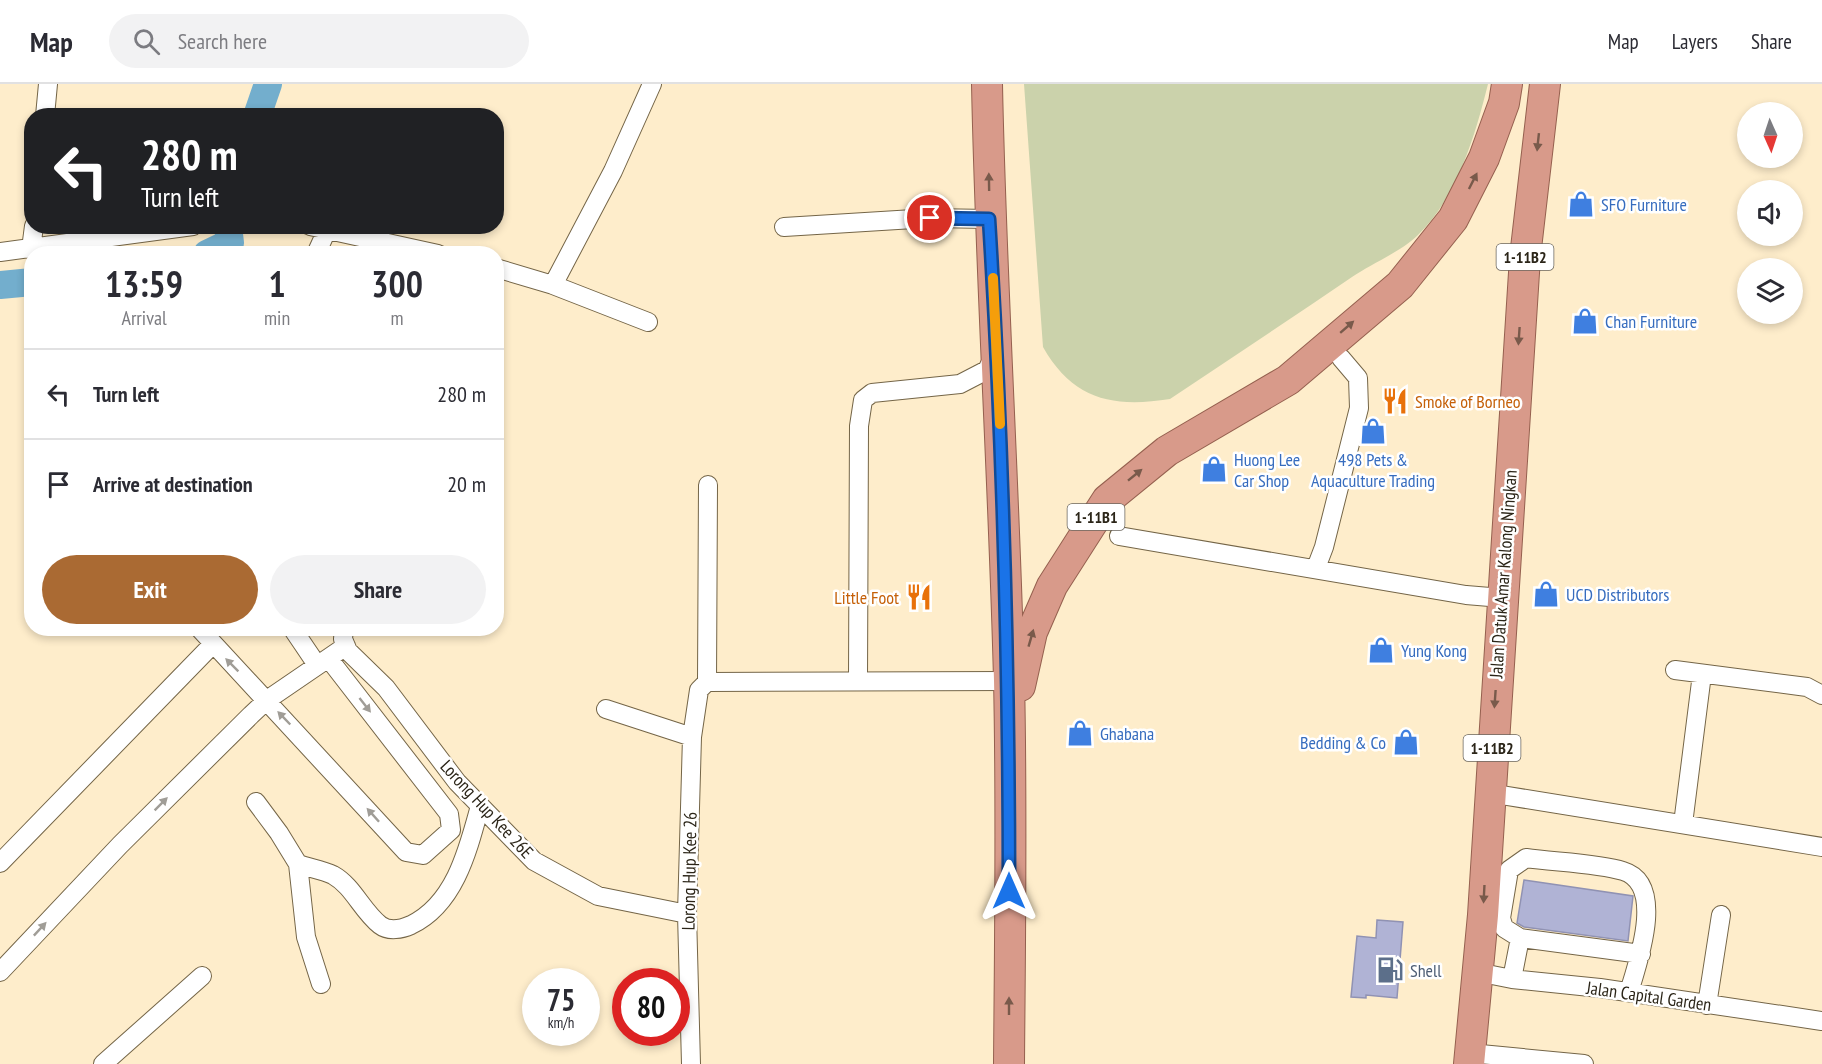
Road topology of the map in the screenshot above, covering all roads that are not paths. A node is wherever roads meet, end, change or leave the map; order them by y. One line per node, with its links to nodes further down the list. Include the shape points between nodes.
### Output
1 (48, 84): 6 (street)
2 (652, 84): 16 (street, via 613,171)
3 (987, 84): 7 (highway, one-way to 3)
4 (1508, 84): 20 (highway, 1-11B1, one-way to 4, via 1400,285 1453,219 1484,158)
5 (1545, 84): 24 (highway, Jalan Datuk Amar Kalong Ningkan / 1-11B2, one-way to 24, via 1525,257)
6 (46, 108)
7 (989, 219): 8 (street, via 930,218); 18 (highway)
8 (784, 227)
9 (137, 234): 11 (street)
10 (346, 234): 12 (street)
11 (52, 246)
12 (401, 246)
13 (24, 250): 14 (street)
14 (0, 252)
15 (504, 270): 16 (street)
16 (553, 285): 17 (street)
17 (648, 322)
18 (997, 350): 32 (street, via 987,370 960,384 872,393 864,400 859,426); 33 (highway)
19 (1341, 358): 20 (highway, via 1322,370); 23 (street, via 1358,378 1359,408)
20 (1288, 380): 39 (highway, 1-11B1, one-way to 20, via 1032,632 1052,586 1107,500 1167,451)
21 (708, 484): 34 (street)
22 (1119, 536): 23 (street)
23 (1316, 568): 24 (street)
24 (1502, 598): 41 (highway, Jalan Datuk Amar Kalong Ningkan / 1-11B2, one-way to 41)
25 (205, 636): 28 (street)
26 (299, 636): 29 (street)
27 (345, 637): 29 (street); 40 (street, Lorong Hup Kee 26E)
28 (212, 645): 36 (street, one-way to 28); 47 (street)
29 (323, 662): 36 (street); 42 (street, one-way to 42)
30 (1675, 670): 31 (street)
31 (1702, 674): 35 (street, via 1807,687); 45 (street)
32 (858, 681): 33 (street); 34 (street)
33 (1009, 681): 39 (highway)
34 (707, 682): 38 (street, Lorong Hup Kee 26, via 699,690)
35 (1822, 695)
36 (267, 700): 42 (street, one-way to 36, via 449,814 451,830 423,855 406,852); 53 (street, one-way to 36, via 120,845)
37 (606, 709): 38 (street)
38 (692, 736): 49 (street, Lorong Hup Kee 26)
39 (1009, 736): 64 (highway, one-way to 39)
40 (456, 782): 42 (street); 44 (street, Lorong Hup Kee 26E)
41 (1490, 793): 45 (street); 54 (highway, Jalan Datuk Amar Kalong Ningkan / 1-11B2, one-way to 54)
42 (438, 799)
43 (256, 802): 48 (street)
44 (480, 806): 48 (street, via 468,849 442,902 423,919 404,928 382,926 333,875); 49 (street, Lorong Hup Kee 26E, via 534,861 598,896)
45 (1683, 824): 46 (street)
46 (1822, 847)
47 (0, 863)
48 (298, 864): 57 (street, via 306,937)
49 (687, 914): 63 (street, Lorong Hup Kee 26)
50 (1721, 915): 59 (street)
51 (1520, 938): 52 (street); 52 (street, via 1504,928 1501,918 1509,870 1526,858 1624,871 1641,883 1647,902); 56 (street)
52 (1641, 954): 58 (street)
53 (0, 972)
54 (1477, 972): 56 (street, Jalan Capital Garden); 61 (highway, Jalan Datuk Amar Kalong Ningkan / 1-11B2)
55 (202, 976): 62 (street)
56 (1512, 979): 58 (street, Jalan Capital Garden)
57 (321, 984)
58 (1629, 992): 59 (street, Jalan Capital Garden)
59 (1707, 1005): 60 (street, Jalan Capital Garden)
60 (1822, 1021)
61 (1470, 1058): 65 (street)
62 (103, 1064)
63 (691, 1064)
64 (1009, 1064)
65 (1584, 1064)

